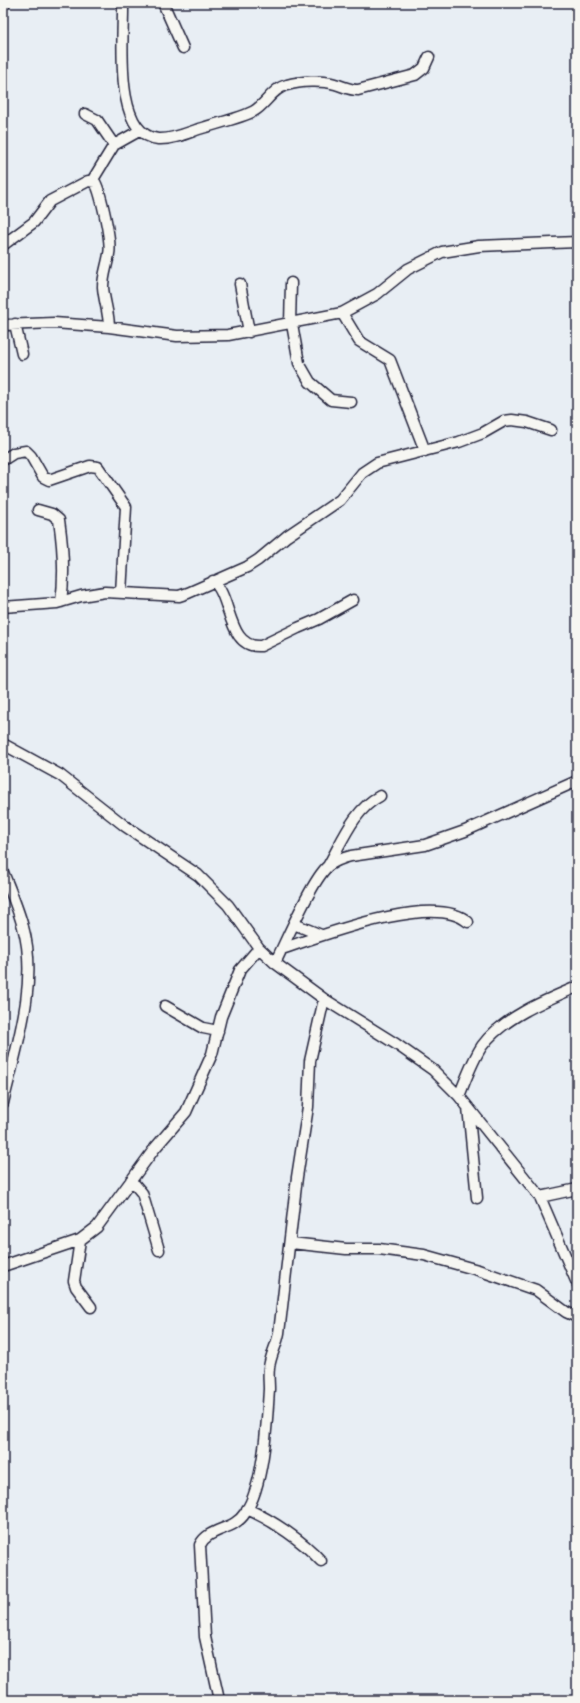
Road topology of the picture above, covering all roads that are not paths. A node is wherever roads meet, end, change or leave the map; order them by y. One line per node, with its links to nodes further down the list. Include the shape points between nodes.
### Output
1 (123, 3): 6 (street, via 124,90 134,124)
2 (163, 3): 3 (street)
3 (183, 48)
4 (429, 57): 6 (street, via 424,68 415,76 358,90 325,82 284,86 253,112 176,136 159,139 149,137)
5 (85, 114): 7 (street, via 97,120)
6 (139, 130): 7 (street)
7 (114, 145): 8 (street)
8 (92, 180): 10 (street, via 50,201 34,222); 17 (street, via 97,185 110,247 103,278)
9 (577, 242): 13 (street, via 478,246 442,252 408,269 376,294)
10 (3, 244)
11 (291, 283): 15 (street)
12 (240, 284): 18 (street)
13 (342, 313): 15 (street); 22 (street, via 359,341 390,360)
14 (15, 324): 16 (street); 17 (street, via 54,323); 19 (street)
15 (291, 324): 18 (street); 20 (street, via 299,363 310,382 331,400)
16 (3, 325)
17 (109, 327): 18 (street, via 202,337)
18 (249, 332)
19 (22, 354)
20 (351, 402)
21 (551, 430): 22 (street, via 527,422 504,421 482,433)
22 (425, 451): 25 (street, via 377,463 368,468 340,500 319,516 287,536 247,567)
23 (3, 460): 26 (street, via 14,453 26,451 43,477 49,480 90,466 98,467 126,507)
24 (38, 510): 28 (street, via 52,514 59,520 63,564)
25 (213, 581): 26 (street, via 179,596); 27 (street, via 219,586 236,630 244,642 254,647 319,620)
26 (121, 593): 28 (street, via 105,592)
27 (353, 600)
28 (61, 602): 29 (street)
29 (3, 607)
30 (3, 744): 38 (street, via 60,775 125,826 198,875 228,906)
31 (577, 781): 33 (street, via 465,831 424,845 351,856)
32 (380, 796): 33 (street, via 362,809)
33 (328, 866): 36 (street)
34 (3, 872): 45 (street, via 24,928 29,980)
35 (468, 922): 37 (street, via 454,913 404,914 381,917)
36 (294, 924): 37 (street); 39 (street)
37 (321, 935): 39 (street)
38 (259, 948): 40 (street); 44 (street, via 240,970)
39 (282, 949): 40 (street)
40 (275, 963): 42 (street)
41 (577, 987): 46 (street, via 543,1001 494,1034 482,1046)
42 (324, 999): 46 (street, via 427,1066); 54 (street, via 310,1061 308,1107 297,1177)
43 (165, 1006): 44 (street, via 204,1028)
44 (218, 1031): 49 (street, via 212,1054 186,1112)
45 (5, 1088): 47 (street)
46 (459, 1096): 48 (street)
47 (3, 1103)
48 (468, 1107): 51 (street); 52 (street)
49 (131, 1180): 53 (street, via 97,1227); 55 (street, via 142,1193)
50 (577, 1189): 51 (street)
51 (540, 1197): 57 (street)
52 (476, 1198)
53 (80, 1240): 56 (street); 58 (street, via 74,1281)
54 (291, 1243): 59 (street, via 424,1255 536,1290); 60 (street, via 277,1346 269,1366 268,1417 261,1466)
55 (159, 1250)
56 (3, 1266)
57 (577, 1282)
58 (92, 1307)
59 (577, 1317)
60 (247, 1509): 61 (street, via 313,1552); 62 (street, via 241,1519 232,1526 206,1536 200,1545 205,1637)
61 (321, 1561)
62 (219, 1700)

